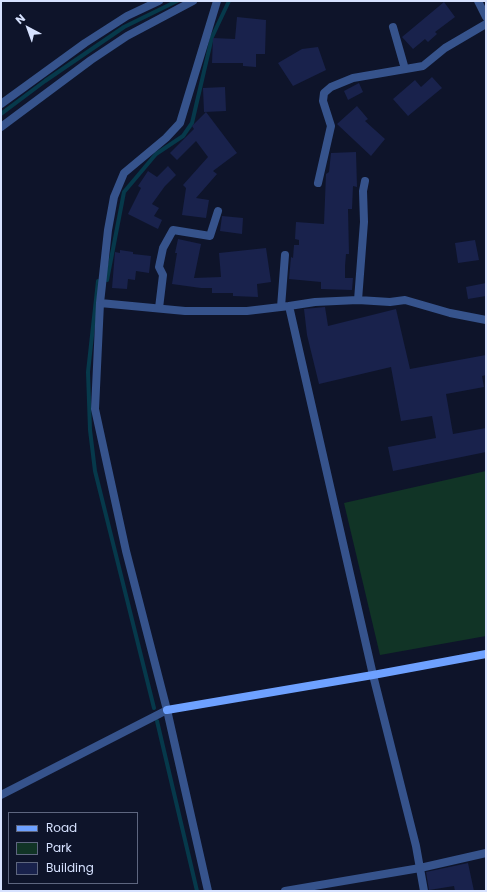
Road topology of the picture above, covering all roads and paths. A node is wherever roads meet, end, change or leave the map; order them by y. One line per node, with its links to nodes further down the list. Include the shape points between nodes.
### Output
1 (159, 1): 9 (street, via 127,16 85,43)
2 (193, 1): 10 (street, via 127,36)
3 (217, 1): 16 (street, via 180,123 124,173 114,197)
4 (478, 1): 5 (street)
5 (486, 17)
6 (486, 24): 8 (street, via 445,48 423,66)
7 (393, 27): 8 (street)
8 (405, 69): 12 (street, via 352,78 324,93 323,101 331,126)
9 (1, 104)
10 (1, 126)
11 (365, 181): 15 (street)
12 (318, 183)
13 (218, 211): 18 (street, via 210,236 173,230 163,248 159,267 163,275)
14 (285, 255): 17 (street)
15 (358, 300): 17 (street); 19 (street, via 405,300)
16 (100, 303): 18 (street); 22 (street, via 95,409 126,551)
17 (285, 306): 18 (street, via 247,311 185,311); 21 (street)
18 (159, 308)
19 (486, 320)
20 (486, 654): 21 (street)
21 (373, 675): 22 (street); 25 (street)
22 (167, 710): 23 (street); 26 (street)
23 (1, 795)
24 (486, 853): 25 (street)
25 (420, 868): 27 (street); 28 (street)
26 (208, 891)
27 (285, 891)
28 (424, 891)

